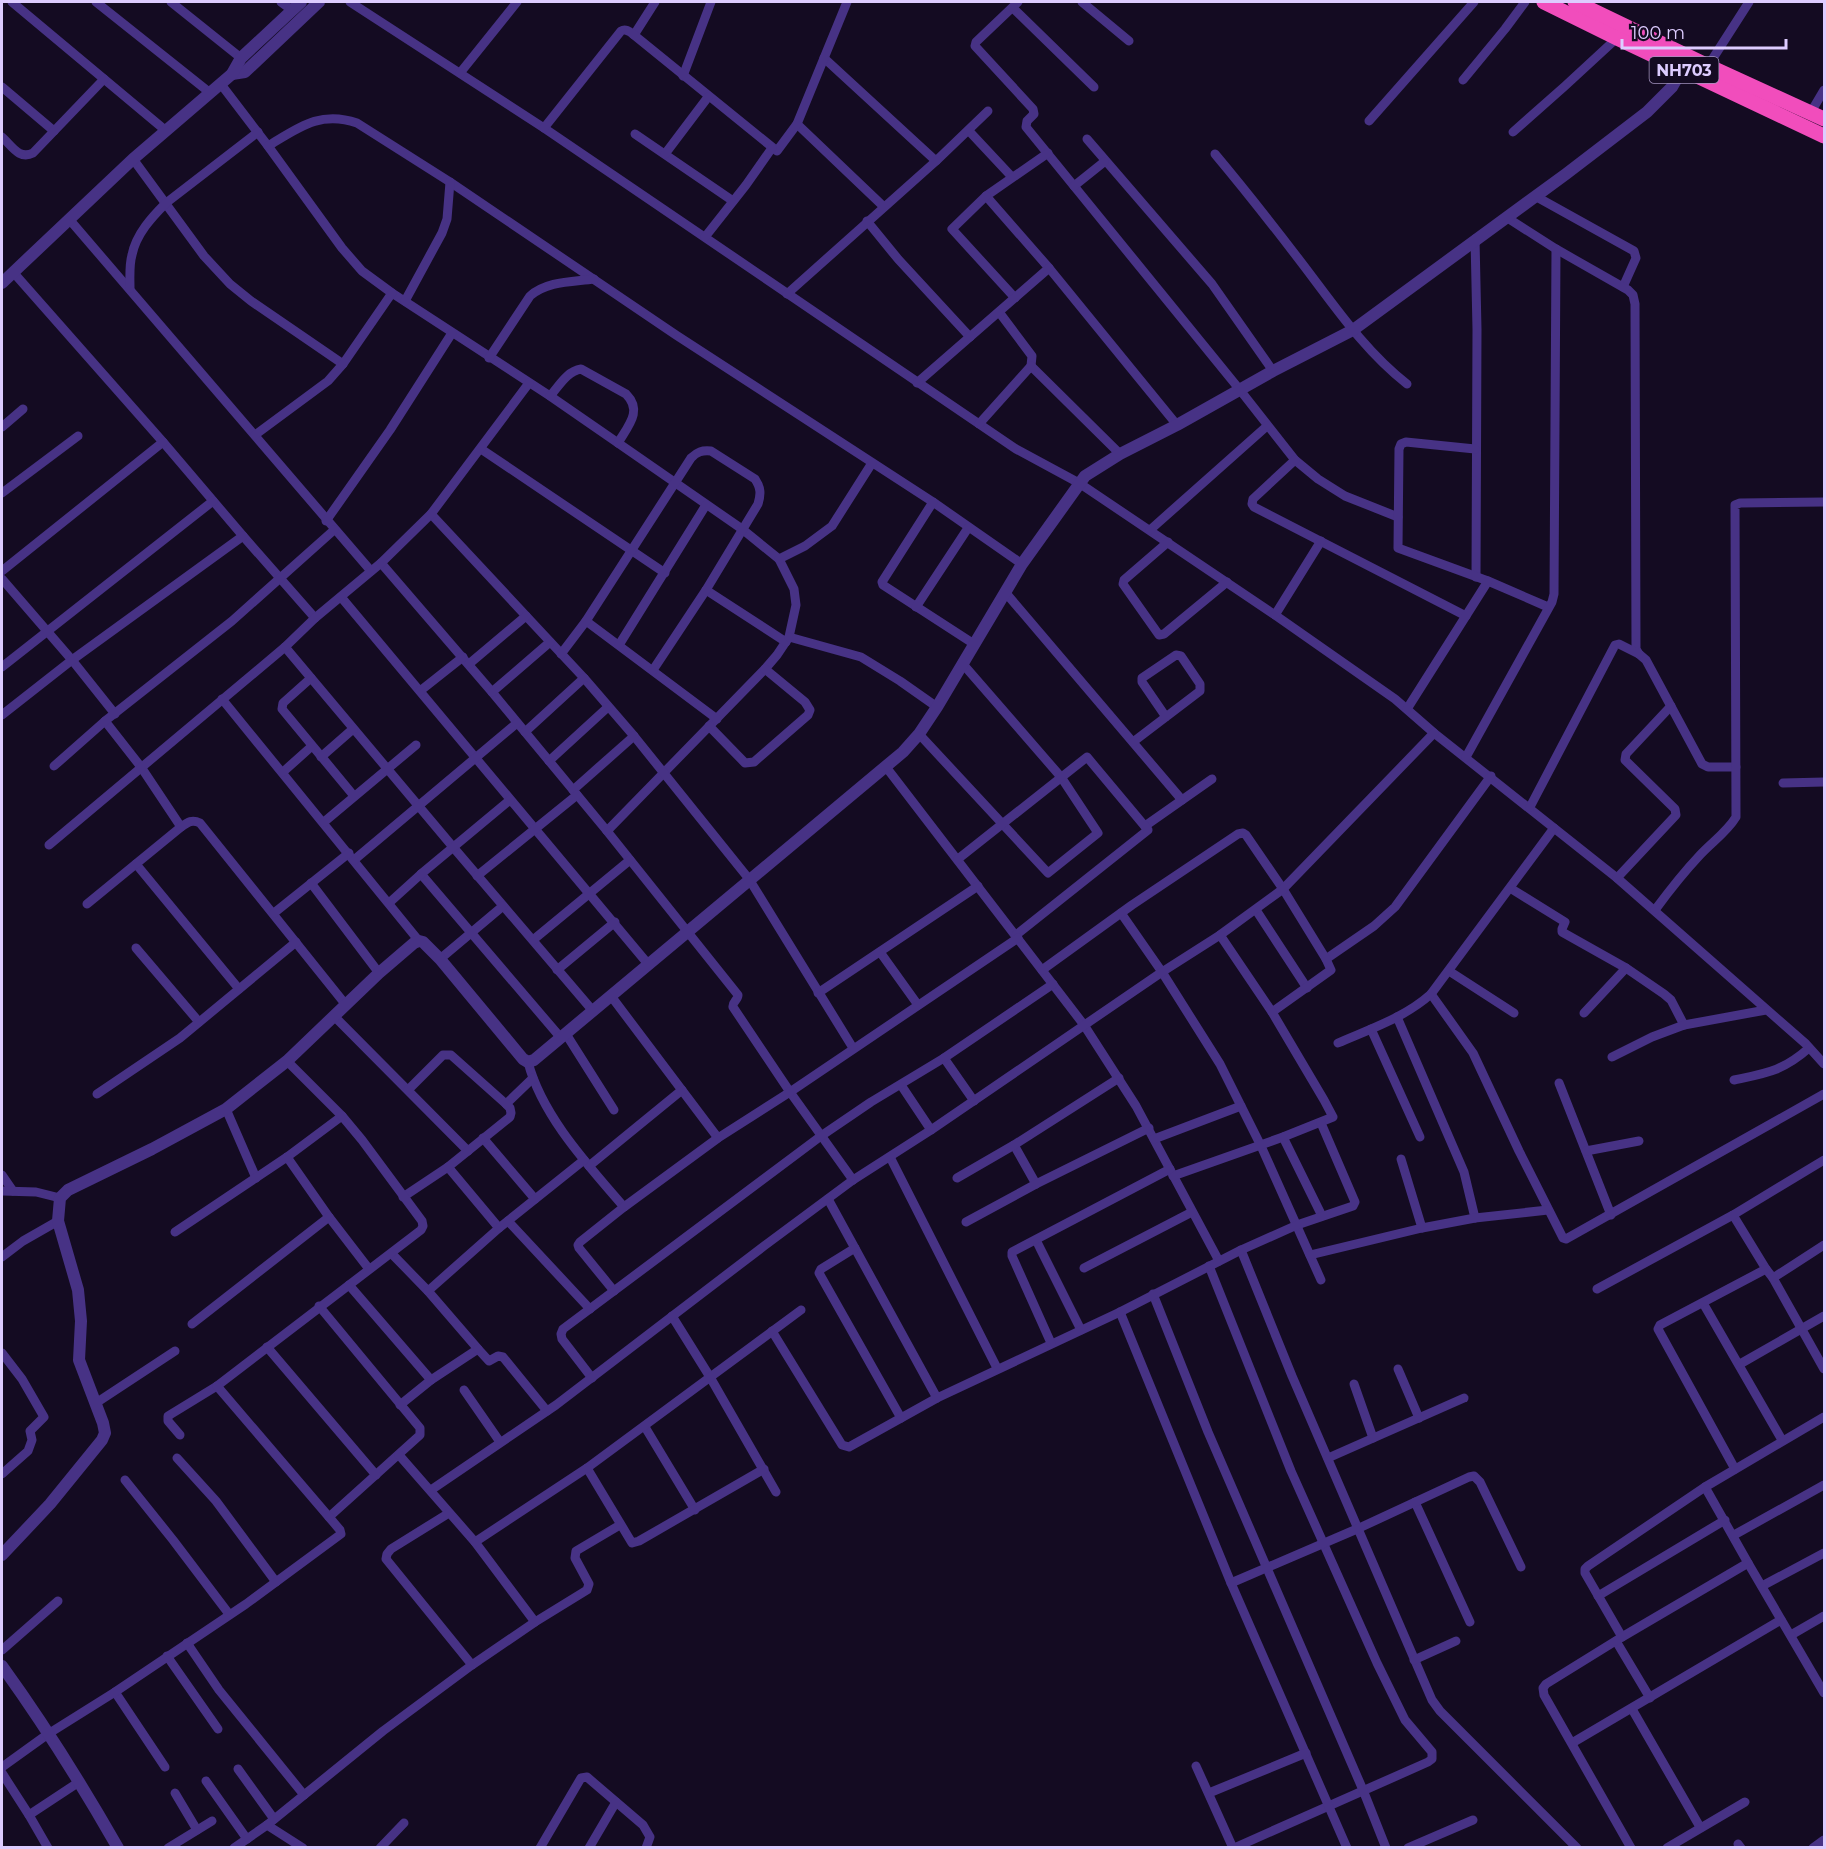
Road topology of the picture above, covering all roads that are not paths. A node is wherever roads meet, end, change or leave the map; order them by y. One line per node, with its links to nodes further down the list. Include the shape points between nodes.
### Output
1 (12, 2): 29 (street)
2 (96, 2): 35 (street)
3 (171, 2): 22 (street)
4 (281, 2): 18 (street)
5 (319, 2): 27 (street, via 245,72)
6 (350, 2): 26 (street)
7 (517, 2): 26 (street)
8 (654, 2): 19 (street)
9 (711, 2): 28 (street)
10 (847, 2): 23 (street)
11 (1082, 2): 21 (street)
12 (1474, 2): 39 (street)
13 (1525, 2): 30 (street)
14 (1544, 2): 20 (highway, NH703)
15 (1575, 2): 24 (highway, NH703)
16 (1749, 2): 25 (street)
17 (1015, 4): 33 (street); 53 (street, via 975,46 1033,109 1026,127)
18 (296, 6): 22 (street)
19 (634, 35): 28 (street); 41 (street, via 621,30)
20 (1617, 38): 24 (highway, NH703); 46 (street)
21 (1129, 41)
22 (241, 58): 27 (street)
23 (825, 58): 40 (street); 57 (street)
24 (1685, 63): 25 (highway, NH703); 48 (highway, NH703); 63 (street, via 1672,87 1647,112)
25 (1708, 66): 38 (highway, NH703)
26 (460, 73): 41 (street)
27 (232, 74): 31 (street)
28 (683, 76): 36 (street)
29 (105, 80): 42 (street); 43 (street)
30 (1463, 80)
31 (220, 83): 35 (street); 45 (street)
32 (2, 87): 43 (street)
33 (1094, 87)
34 (1824, 90): 38 (street)
35 (209, 92): 42 (street)
36 (708, 97): 52 (street); 54 (street)
37 (988, 111): 44 (street)
38 (1818, 116)
39 (1369, 121)
40 (797, 124): 52 (street, via 779,151); 66 (street)
41 (544, 128): 70 (street)
42 (165, 130): 56 (street)
43 (54, 131): 49 (street, via 27,156)
44 (969, 131): 57 (street); 59 (street)
45 (258, 132): 51 (street); 65 (street)
46 (1513, 132)
47 (635, 134): 54 (street)
48 (1824, 136)
49 (2, 137)
50 (1087, 140): 58 (street)
51 (268, 146): 60 (street, via 316,120 345,119); 78 (street, via 352,260)
52 (772, 148): 64 (street)
53 (1048, 153): 59 (street); 61 (street)
54 (665, 154): 64 (street)
55 (1215, 154): 83 (street)
56 (133, 159): 65 (street); 68 (street)
57 (936, 160): 66 (street)
58 (1104, 162): 61 (street); 89 (street, via 1212,284)
59 (1012, 177): 62 (street)
60 (450, 182): 75 (street); 81 (street, via 442,233)
61 (1074, 186): 93 (street)
62 (986, 196): 73 (street); 80 (street, via 952,229)
63 (1535, 196): 67 (street); 76 (street, via 1634,251 1636,258)
64 (733, 201): 70 (street)
65 (166, 203): 77 (street, via 140,235 132,255); 87 (street, via 204,256 230,284)
66 (884, 206): 69 (street)
67 (1506, 217): 71 (street); 72 (street)
68 (69, 219): 74 (street); 77 (street)
69 (867, 221): 79 (street); 85 (street)
70 (705, 237): 79 (street)
71 (1475, 239): 83 (street); 105 (street)
72 (1556, 249): 76 (street); 141 (street, via 1555,587)
73 (1049, 268): 80 (street); 97 (street)
74 (6, 275): 102 (street)
75 (594, 279): 86 (street, via 538,289); 108 (street)
76 (1623, 287): 155 (street, via 1633,295 1635,304)
77 (130, 288): 100 (street)
78 (392, 293): 81 (street); 87 (street)
79 (787, 294): 91 (street)
80 (1015, 298): 82 (street)
81 (405, 301): 84 (street)
82 (999, 312): 85 (street); 88 (street, via 1032,357)
83 (1353, 330): 89 (street); 92 (street)
84 (452, 333): 86 (street); 118 (street)
85 (970, 337): 91 (street)
86 (489, 358): 90 (street)
87 (344, 364): 100 (street, via 328,381)
88 (1031, 366): 96 (street); 106 (street)
89 (1273, 371): 93 (street)
90 (529, 383): 94 (street); 104 (street)
91 (917, 383): 96 (street)
92 (1407, 384)
93 (1240, 390): 97 (street); 98 (street)
94 (550, 396): 103 (street); 103 (street, via 577,369 626,394 635,407)
95 (23, 408): 99 (street)
96 (979, 424): 110 (street)
97 (1177, 425): 106 (street)
98 (1267, 426): 107 (street); 122 (street)
99 (2, 427)
100 (255, 435): 118 (street)
101 (78, 436): 111 (street)
102 (163, 442): 112 (street); 130 (street)
103 (618, 443): 109 (street)
104 (481, 449): 116 (street); 126 (street)
105 (1476, 449): 117 (street, via 1401,444); 133 (street)
106 (1120, 454): 110 (street, via 1093,469)
107 (1295, 460): 117 (street, via 1345,496); 124 (street, via 1252,504)
108 (872, 463): 113 (street); 127 (street, via 832,526)
109 (676, 483): 115 (street); 120 (street, via 691,458 703,450 711,451 755,479 759,486 758,504); 126 (street)
110 (1079, 483): 122 (street); 129 (street)
111 (2, 493)
112 (213, 501): 123 (street); 148 (street)
113 (933, 502): 119 (street); 142 (street, via 882,582)
114 (1824, 502): 192 (street, via 1735,505)
115 (706, 505): 120 (street); 132 (street)
116 (431, 514): 128 (street); 144 (street)
117 (1398, 517): 133 (street, via 1398,548)
118 (326, 520): 121 (street)
119 (968, 528): 129 (street); 142 (street)
120 (742, 529): 127 (street); 138 (street)
121 (334, 530): 131 (street); 135 (street)
122 (1150, 530): 125 (street)
123 (243, 536): 135 (street); 156 (street)
124 (1321, 541): 143 (street); 145 (street)
125 (1168, 542): 137 (street); 137 (street, via 1123,584 1159,635)
126 (631, 550): 132 (street); 147 (street)
127 (779, 559): 149 (street, via 788,574 796,605)
128 (381, 563): 131 (street); 157 (street)
129 (1022, 564): 139 (street)
130 (2, 571)
131 (371, 571): 140 (street)
132 (665, 573): 152 (street)
133 (1476, 577): 136 (street)
134 (2, 579): 148 (street)
135 (281, 579): 146 (street); 171 (street)
136 (1488, 581): 141 (street); 145 (street)
137 (1227, 582): 143 (street)
138 (706, 590): 149 (street); 161 (street)
139 (1005, 592): 151 (street); 182 (street)
140 (341, 597): 146 (street); 164 (street)
141 (1548, 607): 186 (street)
142 (916, 608): 151 (street)
143 (1275, 615): 170 (street)
144 (526, 616): 150 (street); 157 (street)
145 (1466, 616): 170 (street)
146 (315, 618): 153 (street)
147 (586, 621): 152 (street); 154 (street)
148 (46, 630): 156 (street); 159 (street)
149 (788, 639): 160 (street); 169 (street, via 861,657)
150 (550, 642): 154 (street); 165 (street)
151 (974, 644): 158 (street)
152 (619, 645): 161 (street)
153 (285, 646): 162 (street); 166 (street)
154 (561, 654): 163 (street)
155 (1639, 654): 168 (street); 206 (street, via 1616,645)
156 (72, 660): 171 (street); 172 (street)
157 (466, 661): 164 (street); 165 (street)
158 (962, 663): 169 (street); 197 (street)
159 (2, 667)
160 (765, 669): 175 (street); 175 (street, via 805,702 810,710 808,715 749,764)
161 (653, 670): 175 (street)
162 (310, 678): 177 (street); 184 (street, via 281,706)
163 (584, 678): 167 (street); 178 (street)
164 (420, 691): 185 (street)
165 (492, 692): 176 (street)
166 (222, 699): 190 (street); 194 (street)
167 (608, 706): 181 (street); 188 (street)
168 (1671, 706): 192 (street, via 1705,766); 222 (street, via 1626,754 1625,760 1675,809 1676,815)
169 (937, 707): 180 (street)
170 (1407, 709): 179 (street)
171 (114, 714): 174 (street)
172 (2, 716)
173 (1166, 717): 173 (street, via 1201,688 1181,656 1176,655 1142,678); 182 (street)
174 (105, 721): 189 (street); 190 (street)
175 (713, 722): 195 (street)
176 (517, 723): 178 (street); 185 (street)
177 (353, 729): 187 (street); 193 (street)
178 (525, 732): 188 (street)
179 (1434, 733): 186 (street); 227 (street)
180 (919, 734): 191 (street); 208 (street)
181 (634, 736): 195 (street); 201 (street)
182 (1133, 742): 204 (street)
183 (416, 745): 193 (street)
184 (312, 746): 187 (street); 194 (street)
185 (476, 757): 203 (street); 205 (street)
186 (1466, 757): 196 (street)
187 (321, 758): 202 (street)
188 (549, 761): 201 (street)
189 (54, 766)
190 (141, 767): 209 (street); 214 (street)
191 (886, 767): 217 (street); 223 (street)
192 (1737, 767): 233 (street, via 1736,817 1732,824 1677,880)
193 (387, 769): 202 (street); 205 (street)
194 (283, 772): 207 (street)
195 (663, 773): 213 (street); 223 (street)
196 (1491, 776): 206 (street); 247 (street, via 1395,907)
197 (1061, 777): 208 (street); 208 (street, via 1098,833 1048,873); 210 (street, via 1087,757)
198 (1212, 780): 204 (street)
199 (1824, 782): 200 (street)
200 (1783, 783)
201 (575, 792): 211 (street); 213 (street)
202 (354, 796): 207 (street)
203 (510, 800): 211 (street); 215 (street)
204 (1182, 800): 210 (street)
205 (419, 806): 215 (street); 216 (street)
206 (1530, 807): 212 (street)
207 (324, 822): 216 (street)
208 (1003, 824): 217 (street)
209 (181, 826): 219 (street); 234 (street, via 190,820 200,823)
210 (1145, 826): 240 (street, via 1148,830)
211 (536, 828): 221 (street); 228 (street)
212 (1554, 828): 222 (street); 226 (street)
213 (607, 831): 218 (street)
214 (49, 845)
215 (453, 847): 220 (street); 221 (street)
216 (351, 857): 224 (street); 229 (street)
217 (958, 859): 225 (street)
218 (630, 860): 228 (street); 237 (street)
219 (136, 864): 230 (street); 257 (street)
220 (421, 874): 229 (street); 238 (street)
221 (477, 876): 231 (street)
222 (1617, 878): 233 (street)
223 (749, 879): 237 (street); 258 (street)
224 (311, 883): 234 (street); 254 (street)
225 (978, 886): 240 (street); 245 (street)
226 (1510, 888): 249 (street, via 1565,922 1563,932); 252 (street)
227 (1283, 890): 232 (street); 235 (street, via 1243,833); 247 (street)
228 (591, 894): 236 (street); 241 (street)
229 (389, 903): 242 (street)
230 (87, 904)
231 (502, 906): 238 (street); 241 (street)
232 (1256, 910): 239 (street); 256 (street)
233 (1655, 910): 263 (street)
234 (274, 913): 243 (street)
235 (1121, 913): 251 (street); 253 (street)
236 (615, 922): 248 (street); 250 (street)
237 (689, 931): 248 (street); 290 (street, via 738,995 733,1007)
238 (471, 932): 246 (street); 274 (street)
239 (1220, 935): 253 (street); 265 (street)
240 (1017, 936): 251 (street); 262 (street)
241 (533, 940): 250 (street)
242 (419, 941): 246 (street); 254 (street)
243 (296, 942): 257 (street); 261 (street)
244 (136, 948): 270 (street)
245 (880, 952): 258 (street); 262 (street)
246 (440, 959): 281 (street)
247 (1326, 959): 256 (street, via 1330,972)
248 (648, 964): 260 (street)
249 (1626, 968): 267 (street); 272 (street, via 1671,1000)
250 (557, 970): 264 (street)
251 (1042, 970): 255 (street)
252 (1449, 971): 259 (street); 266 (street)
253 (1162, 972): 271 (street); 295 (street, via 1220,1064)
254 (379, 973): 261 (street)
255 (1053, 984): 271 (street); 279 (street)
256 (1307, 988): 265 (street)
257 (239, 989): 270 (street)
258 (818, 993): 276 (street)
259 (1431, 994): 269 (street); 332 (street, via 1473,1053)
260 (611, 996): 264 (street); 289 (street)
261 (346, 1005): 268 (street)
262 (918, 1005): 276 (street)
263 (1766, 1010): 272 (street); 277 (street)
264 (593, 1011): 274 (street)
265 (1272, 1012): 299 (street, via 1332,1114 1331,1119)
266 (1514, 1013)
267 (1584, 1013)
268 (334, 1016): 280 (street); 288 (street)
269 (1397, 1017): 273 (street); 338 (street, via 1464,1173)
270 (199, 1023): 291 (street)
271 (1084, 1024): 284 (street); 293 (street)
272 (1684, 1025): 278 (street)
273 (1371, 1029): 275 (street); 304 (street)
274 (564, 1036): 281 (street); 297 (street)
275 (1338, 1043)
276 (853, 1048): 290 (street)
277 (1809, 1048): 282 (street); 285 (street, via 1784,1067)
278 (1612, 1057)
279 (944, 1058): 287 (street); 293 (street)
280 (287, 1061): 296 (street); 298 (street)
281 (528, 1062): 283 (street)
282 (1824, 1064)
283 (532, 1078): 294 (street); 317 (street)
284 (1119, 1078): 300 (street); 309 (street)
285 (1734, 1080)
286 (1559, 1083): 312 (street)
287 (901, 1085): 301 (street); 302 (street)
288 (408, 1090): 294 (street, via 446,1054); 311 (street)
289 (682, 1090): 306 (street); 317 (street)
290 (790, 1092): 302 (street); 306 (street)
291 (97, 1094)
292 (1824, 1094): 334 (street)
293 (974, 1101): 301 (street)
294 (506, 1104): 305 (street, via 512,1113 510,1117)
295 (1241, 1106): 307 (street); 310 (street)
296 (225, 1109): 321 (street); 328 (street, via 68,1190)
297 (614, 1110)
298 (342, 1116): 313 (street); 327 (street)
299 (1321, 1123): 303 (street); 336 (street, via 1355,1202)
300 (1149, 1128): 307 (street); 324 (street)
301 (931, 1130): 314 (street)
302 (821, 1136): 323 (street); 363 (street)
303 (1284, 1137): 310 (street); 336 (street)
304 (1420, 1137)
305 (483, 1138): 311 (street); 329 (street)
306 (718, 1138): 331 (street)
307 (1154, 1139): 319 (street)
308 (1639, 1141): 312 (street)
309 (1014, 1145): 322 (street); 324 (street)
310 (1261, 1146): 319 (street); 342 (street)
311 (468, 1151): 318 (street)
312 (1586, 1151): 334 (street)
313 (287, 1156): 321 (street); 337 (street)
314 (890, 1156): 323 (street); 382 (street)
315 (1401, 1159): 344 (street)
316 (1824, 1160): 335 (street)
317 (587, 1163): 329 (street); 331 (street)
318 (448, 1167): 327 (street); 343 (street)
319 (1171, 1173): 333 (street); 346 (street)
320 (2, 1175): 326 (street)
321 (256, 1178): 345 (street)
322 (957, 1178)
323 (853, 1180): 330 (street)
324 (1036, 1184): 341 (street)
325 (2, 1191): 326 (street)
326 (13, 1191): 328 (street)
327 (403, 1197): 350 (street, via 423,1226)
328 (60, 1198): 339 (street)
329 (535, 1199): 340 (street)
330 (828, 1199): 348 (street); 370 (street)
331 (624, 1207): 363 (street, via 578,1245)
332 (1548, 1210): 334 (street, via 1566,1239); 338 (street)
333 (1192, 1212): 353 (street); 355 (street)
334 (1611, 1215)
335 (1733, 1215): 357 (street); 361 (street)
336 (1322, 1216): 342 (street)
337 (329, 1218): 356 (street); 372 (street)
338 (1475, 1218): 344 (street)
339 (58, 1221): 352 (street); 393 (street, via 78,1290 79,1360)
340 (508, 1221): 343 (street); 367 (street)
341 (966, 1222)
342 (1297, 1225): 349 (street); 351 (street)
343 (499, 1228): 362 (street)
344 (1422, 1228): 351 (street)
345 (176, 1232)
346 (1036, 1240): 374 (street); 376 (street, via 1014,1250 1012,1256)
347 (1824, 1245): 358 (street)
348 (855, 1248): 391 (street); 397 (street, via 819,1273)
349 (1241, 1250): 353 (street); 406 (street)
350 (392, 1254): 356 (street); 362 (street)
351 (1310, 1255): 359 (street)
352 (2, 1257)
353 (1219, 1261): 354 (street)
354 (1209, 1266): 364 (street); 426 (street)
355 (1084, 1268)
356 (369, 1269): 360 (street)
357 (1766, 1269): 358 (street); 365 (street)
358 (1773, 1278): 373 (street)
359 (1321, 1280)
360 (349, 1285): 366 (street); 387 (street)
361 (1597, 1289)
362 (428, 1291): 378 (street)
363 (614, 1291): 367 (street)
364 (1153, 1294): 369 (street); 431 (street)
365 (1703, 1302): 381 (street); 409 (street, via 1660,1325 1659,1332)
366 (319, 1306): 377 (street); 394 (street)
367 (590, 1309): 386 (street, via 561,1334)
368 (801, 1310): 375 (street)
369 (1119, 1312): 374 (street); 433 (street)
370 (672, 1316): 385 (street); 386 (street)
371 (1824, 1316): 373 (street)
372 (192, 1324)
373 (1802, 1329): 381 (street); 384 (street)
374 (1081, 1330): 376 (street)
375 (772, 1331): 385 (street); 397 (street, via 842,1446 849,1447)
376 (1051, 1343): 382 (street)
377 (267, 1347): 389 (street); 411 (street)
378 (478, 1349): 387 (street); 395 (street, via 489,1361 503,1357)
379 (175, 1351): 393 (street)
380 (2, 1353): 410 (street, via 44,1417 30,1431 28,1451)
381 (1740, 1364): 402 (street)
382 (997, 1368): 391 (street)
383 (1398, 1369): 398 (street)
384 (1824, 1369)
385 (710, 1377): 399 (street); 408 (street)
386 (592, 1378): 395 (street)
387 (431, 1380): 394 (street)
388 (1354, 1384): 401 (street)
389 (217, 1386): 400 (street, via 168,1416); 420 (street)
390 (464, 1390): 403 (street)
391 (937, 1398): 397 (street)
392 (1464, 1398): 398 (street)
393 (96, 1403): 428 (street, via 105,1433 102,1440)
394 (400, 1405): 404 (street, via 421,1432)
395 (547, 1411): 403 (street)
396 (1824, 1417): 402 (street)
397 (901, 1418)
398 (1419, 1418): 401 (street)
399 (645, 1427): 407 (street); 418 (street)
400 (180, 1435)
401 (1373, 1438): 406 (street)
402 (1782, 1440): 409 (street)
403 (500, 1442): 415 (street)
404 (399, 1455): 411 (street); 415 (street)
405 (177, 1458): 432 (street, via 216,1501)
406 (1328, 1458): 423 (street)
407 (587, 1468): 422 (street); 425 (street)
408 (764, 1469): 416 (street); 418 (street)
409 (1735, 1469): 414 (street)
410 (2, 1474)
411 (376, 1475): 420 (street)
412 (125, 1480): 437 (street)
413 (1824, 1485): 424 (street)
414 (1705, 1487): 421 (street); 435 (street, via 1585,1569)
415 (431, 1490): 419 (street)
416 (776, 1492)
417 (1415, 1502): 423 (street); 430 (street, via 1474,1476); 441 (street)
418 (695, 1510): 422 (street, via 636,1542 630,1541)
419 (449, 1512): 425 (street); 449 (street, via 391,1549 386,1559)
420 (328, 1517): 432 (street, via 340,1530 340,1537)
421 (1725, 1521): 424 (street); 435 (street)
422 (620, 1525): 440 (street, via 576,1551 575,1558 589,1584 587,1590)
423 (1357, 1529): 426 (street); 448 (street)
424 (1734, 1536): 429 (street)
425 (475, 1542): 440 (street)
426 (1324, 1543): 431 (street); 466 (street, via 1405,1720 1433,1755 1428,1762)
427 (1824, 1552): 434 (street)
428 (2, 1555)
429 (1748, 1563): 434 (street); 443 (street)
430 (1521, 1567)
431 (1267, 1569): 433 (street); 466 (street)
432 (276, 1582): 437 (street)
433 (1231, 1583): 458 (street)
434 (1762, 1586): 439 (street)
435 (1598, 1596): 443 (street)
436 (58, 1601): 446 (street)
437 (229, 1614): 445 (street)
438 (1824, 1616): 442 (street)
439 (1781, 1620): 442 (street); 453 (street)
440 (535, 1622): 449 (street)
441 (1470, 1622)
442 (1791, 1635): 452 (street)
443 (1619, 1639): 453 (street); 457 (street, via 1543,1688)
444 (1456, 1641): 448 (street)
445 (187, 1642): 447 (street); 469 (street, via 219,1690)
446 (2, 1650)
447 (166, 1656): 451 (street); 455 (street)
448 (1414, 1660): 496 (street, via 1440,1710)
449 (472, 1665): 469 (street)
450 (2, 1666): 456 (street)
451 (115, 1692): 456 (street); 461 (street)
452 (1824, 1692)
453 (1650, 1698): 454 (street)
454 (1632, 1709): 457 (street); 478 (street)
455 (218, 1729)
456 (48, 1734): 460 (street); 465 (street)
457 (1572, 1743): 497 (street)
458 (1306, 1753): 467 (street); 472 (street)
459 (1197, 1766): 467 (street)
460 (2, 1767)
461 (165, 1767)
462 (238, 1769): 476 (street)
463 (2, 1773): 473 (street)
464 (206, 1780): 480 (street)
465 (79, 1782): 473 (street); 485 (street)
466 (1363, 1790): 472 (street); 494 (street)
467 (1209, 1793): 492 (street)
468 (176, 1794): 479 (street)
469 (304, 1795): 476 (street)
470 (616, 1802): 489 (street, via 587,1777 581,1778); 490 (street); 491 (street, via 648,1832)
471 (1745, 1802): 478 (street)
472 (1329, 1806): 492 (street); 493 (street)
473 (29, 1815): 484 (street)
474 (1473, 1820): 495 (street)
475 (212, 1821): 479 (street)
476 (270, 1822): 480 (street); 487 (street)
477 (404, 1823): 488 (street)
478 (1700, 1827): 482 (street)
479 (197, 1830): 486 (street)
480 (247, 1839): 483 (street)
481 (1824, 1840): 498 (street)
482 (1671, 1846)
483 (237, 1847)
484 (48, 1848)
485 (118, 1848)
486 (168, 1848)
487 (303, 1848)
488 (380, 1848)
489 (540, 1848)
490 (589, 1848)
491 (646, 1848)
492 (1234, 1848)
493 (1347, 1848)
494 (1386, 1848)
495 (1408, 1848)
496 (1577, 1848)
497 (1632, 1848)
498 (1813, 1848)

